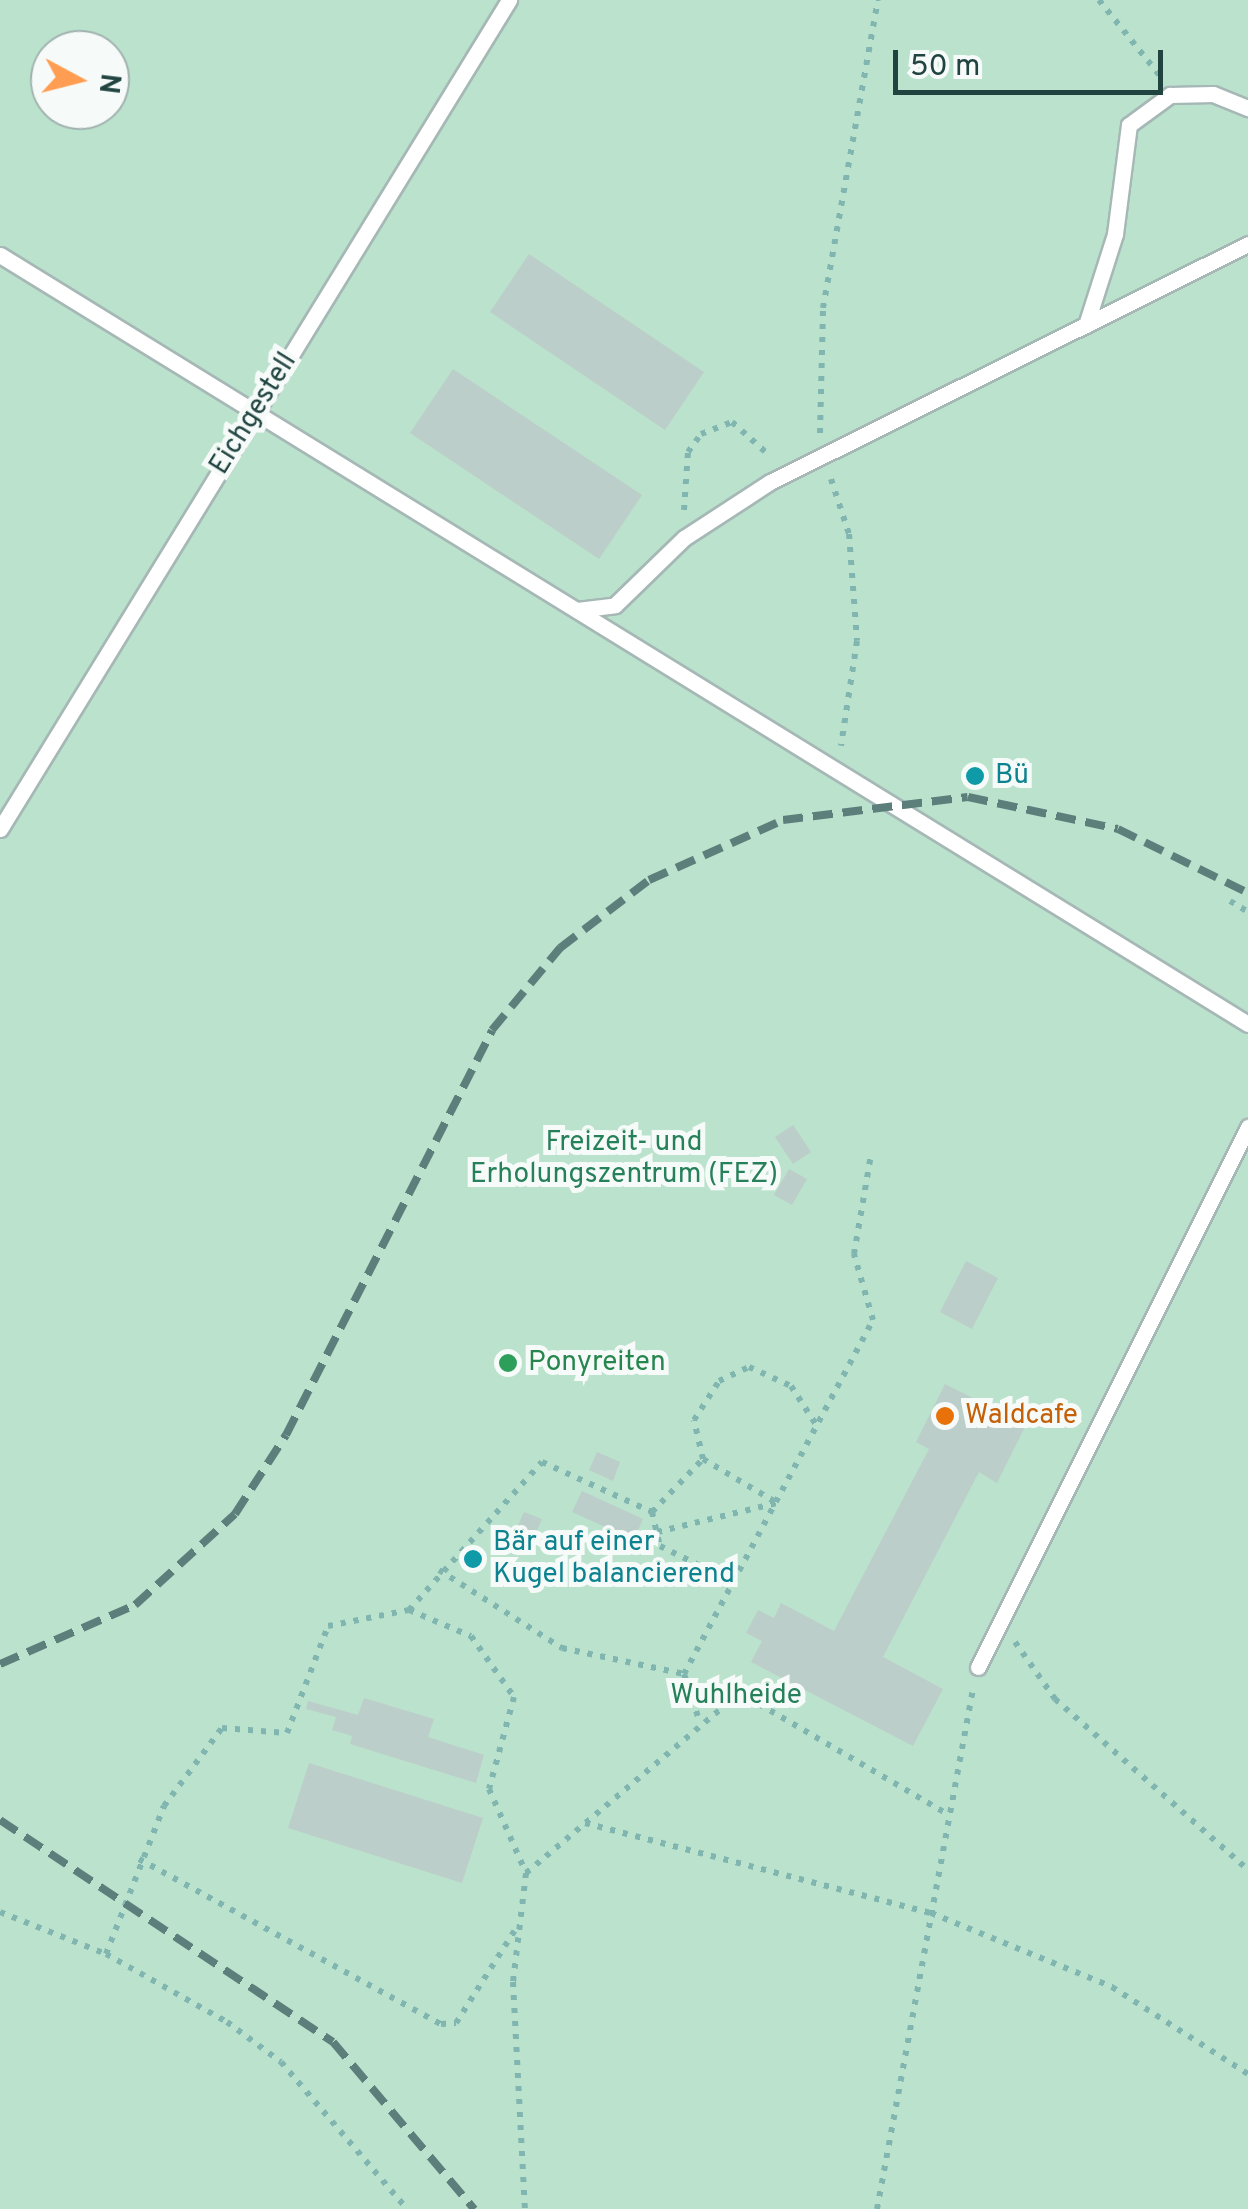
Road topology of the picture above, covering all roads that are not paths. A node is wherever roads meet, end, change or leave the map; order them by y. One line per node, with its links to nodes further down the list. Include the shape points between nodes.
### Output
1 (510, 0): 6 (lane, Eichgestell)
2 (1248, 108): 5 (lane, via 1213,94 1170,95 1138,115 1122,146 1115,234)
3 (1248, 244): 5 (lane)
4 (0, 255): 6 (lane)
5 (1086, 325): 7 (lane, via 770,482 684,538 615,604)
6 (256, 412): 7 (lane); 8 (lane, Eichgestell)
7 (573, 610): 9 (lane)
8 (0, 829)
9 (1248, 1024)
10 (1248, 1127): 11 (lane)
11 (978, 1667)

